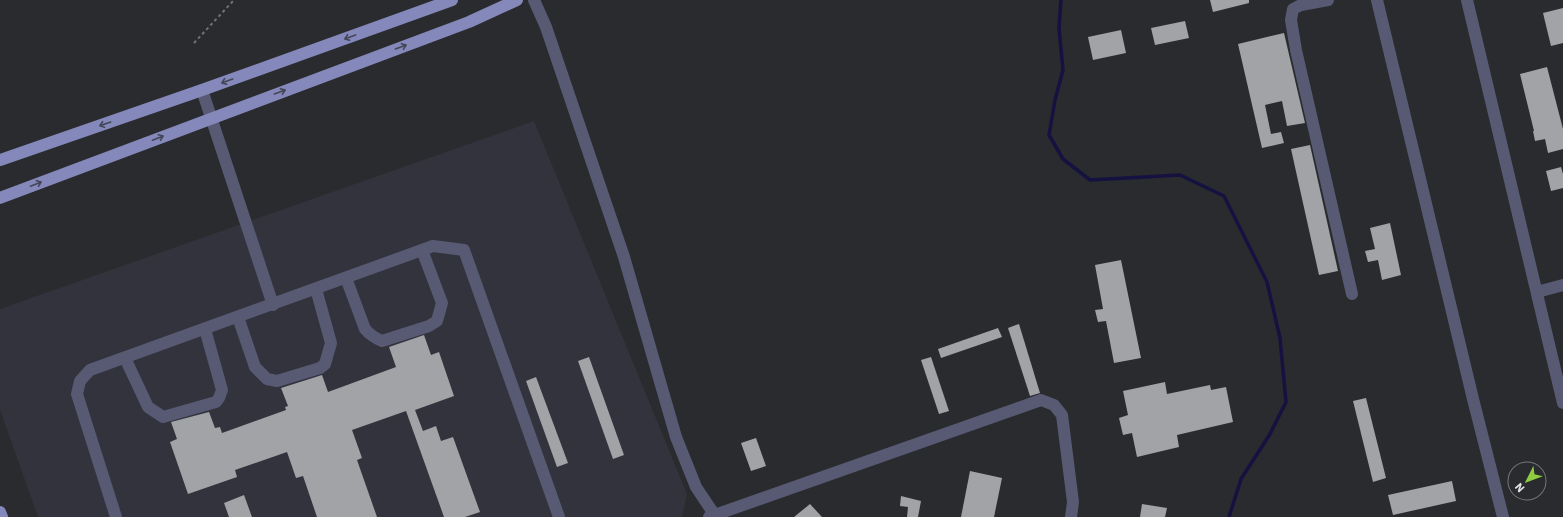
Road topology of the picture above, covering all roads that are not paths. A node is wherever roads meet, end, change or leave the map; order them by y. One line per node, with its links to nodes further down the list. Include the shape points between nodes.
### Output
1 (452, 0): 7 (main road, one-way to 7)
2 (517, 0): 8 (main road, one-way to 2, via 469,22)
3 (534, 0): 23 (street, via 546,26 624,257 676,436 696,487)
4 (1328, 0): 16 (street, via 1293,9 1291,20)
5 (1377, 0): 28 (street)
6 (1467, 0): 15 (street)
7 (202, 90): 8 (street); 9 (main road, one-way to 9)
8 (212, 118): 10 (main road, one-way to 8); 17 (street)
9 (0, 160)
10 (0, 198)
11 (422, 250): 12 (street); 12 (street, via 442,303 437,321 429,326 382,341 369,335); 26 (street, via 433,246 464,250)
12 (346, 278): 14 (street)
13 (1563, 285): 15 (street)
14 (316, 289): 17 (street); 18 (street, via 331,344 325,364 320,368 277,381 267,379 255,367)
15 (1537, 292): 21 (street)
16 (1352, 294)
17 (273, 305): 18 (street)
18 (238, 317): 19 (street)
19 (205, 329): 20 (street); 20 (street, via 222,390 216,402 163,417 148,407)
20 (125, 358): 25 (street, via 90,370 80,381 77,394)
21 (1563, 403)
22 (0, 512): 24 (main road)
23 (713, 516): 27 (street, via 1041,400 1054,405 1062,415 1073,502)
24 (2, 517)
25 (116, 517)
26 (559, 517)
27 (1071, 517)
28 (1503, 517)

